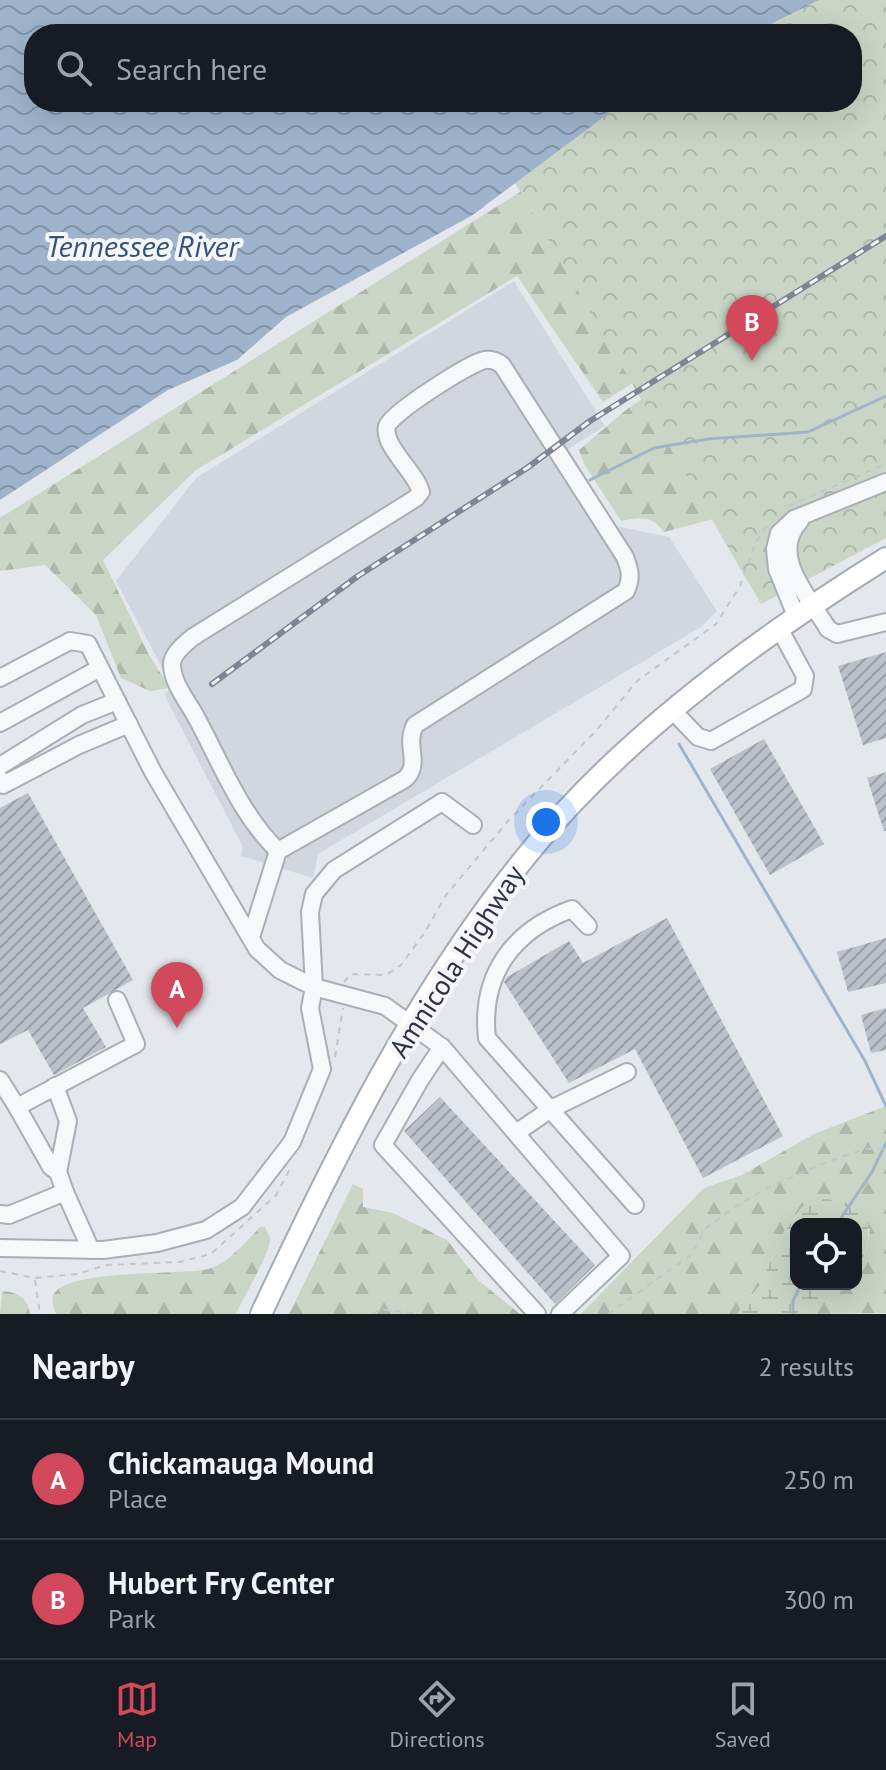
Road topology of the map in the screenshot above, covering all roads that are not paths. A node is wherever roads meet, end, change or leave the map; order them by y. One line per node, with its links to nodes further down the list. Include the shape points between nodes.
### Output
1 (886, 482): 3 (street, via 797,524 790,536 789,563)
2 (886, 558): 3 (main road, Amnicola Highway)
3 (796, 616): 4 (street, via 837,634); 8 (main road, Amnicola Highway); 8 (street, via 803,689 711,741 698,737)
4 (886, 622)
5 (100, 668): 6 (street, via 88,644 70,641); 7 (street); 9 (street)
6 (0, 678)
7 (117, 701): 10 (street); 11 (street, via 82,715)
8 (673, 711): 19 (main road, Amnicola Highway, via 609,768 528,853)
9 (0, 723)
10 (129, 724): 12 (street, via 3,785); 16 (street)
11 (0, 766)
12 (0, 779)
13 (473, 825): 17 (street, via 442,802 327,875 311,902)
14 (278, 851): 14 (street, via 413,772 410,736 415,725 626,591 631,571 625,557 496,361 473,364 389,421 392,447 419,484 416,498 193,637 173,658 179,685 251,821); 16 (street)
15 (588, 926): 25 (street, via 572,909 551,916 522,938 502,958 484,1016 487,1038)
16 (251, 937): 17 (street, via 280,970)
17 (314, 987): 19 (street, via 385,1006); 32 (street, via 310,1008 322,1069 292,1142 242,1207 206,1230)
18 (117, 1000): 23 (street, via 136,1044)
19 (412, 1024): 20 (street); 33 (main road, Amnicola Highway, via 361,1110)
20 (442, 1047): 26 (street); 34 (street, via 383,1145)
21 (627, 1072): 25 (street)
22 (0, 1080): 24 (street)
23 (55, 1086): 24 (street); 27 (street, via 68,1121)
24 (17, 1107): 27 (street)
25 (551, 1109): 26 (street); 29 (street)
26 (516, 1133): 35 (street, via 621,1256)
27 (58, 1172): 28 (street)
28 (65, 1192): 30 (street); 32 (street)
29 (635, 1205)
30 (0, 1214)
31 (0, 1248): 32 (street)
32 (91, 1250)
33 (261, 1314)
34 (537, 1314)
35 (560, 1314)

